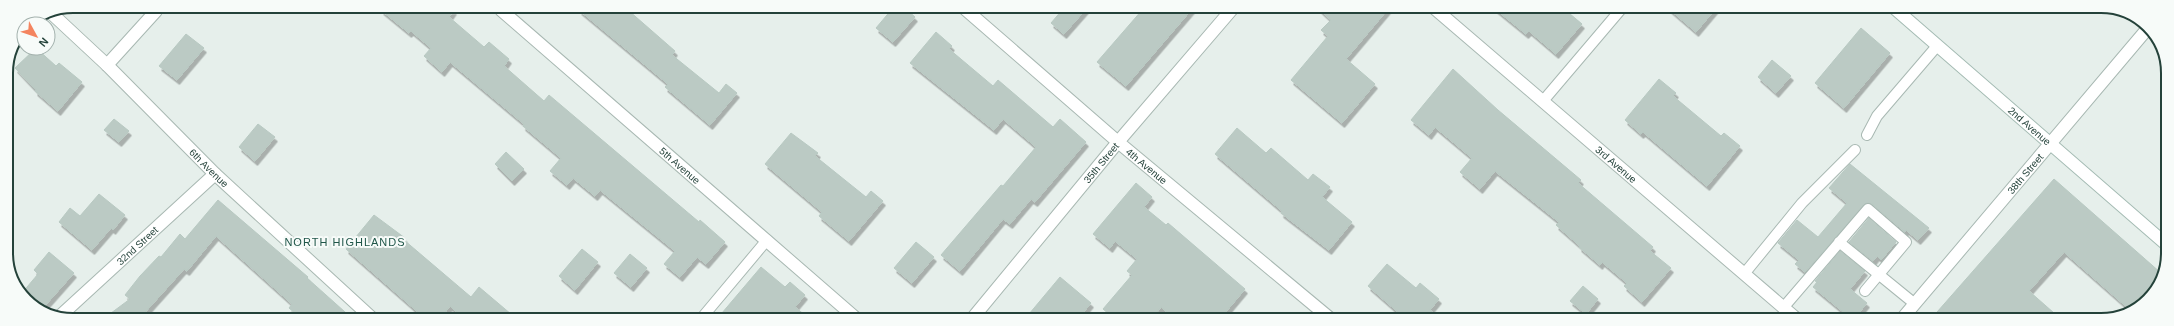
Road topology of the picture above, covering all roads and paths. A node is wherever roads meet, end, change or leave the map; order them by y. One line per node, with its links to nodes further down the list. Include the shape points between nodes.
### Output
1 (154, 13): 11 (street)
2 (504, 13): 18 (street, 5th Avenue)
3 (970, 13): 14 (street, 4th Avenue)
4 (1229, 13): 14 (street, 35th Street)
5 (1440, 13): 12 (street, 3rd Avenue)
6 (1618, 13): 12 (lane)
7 (1899, 13): 10 (street, 2nd Avenue)
8 (55, 16): 11 (street, 6th Avenue)
9 (2144, 32): 15 (street, 38th Street)
10 (1937, 46): 13 (lane, via 1877,116); 15 (street, 2nd Avenue)
11 (107, 65): 17 (street, 6th Avenue)
12 (1542, 101): 21 (street, 3rd Avenue)
13 (1867, 135)
14 (1118, 142): 30 (street, 35th Street); 31 (street, 4th Avenue)
15 (2051, 143): 19 (street, 2nd Avenue); 24 (street, 38th Street)
16 (1855, 150): 21 (lane, via 1802,203)
17 (215, 174): 26 (street, 32nd Street); 27 (street, 6th Avenue)
18 (767, 240): 28 (lane); 29 (street, 5th Avenue)
19 (2161, 240)
20 (1839, 242): 22 (lane); 22 (lane, via 1868,209 1906,242); 25 (lane)
21 (1744, 274): 25 (street, 3rd Avenue)
22 (1879, 275): 23 (lane); 24 (lane)
23 (1865, 291)
24 (1915, 304): 33 (street, 38th Street)
25 (1783, 308): 32 (street, 3rd Avenue)
26 (65, 312)
27 (366, 313)
28 (706, 313)
29 (850, 313)
30 (977, 313)
31 (1324, 313)
32 (1789, 313)
33 (1907, 313)

